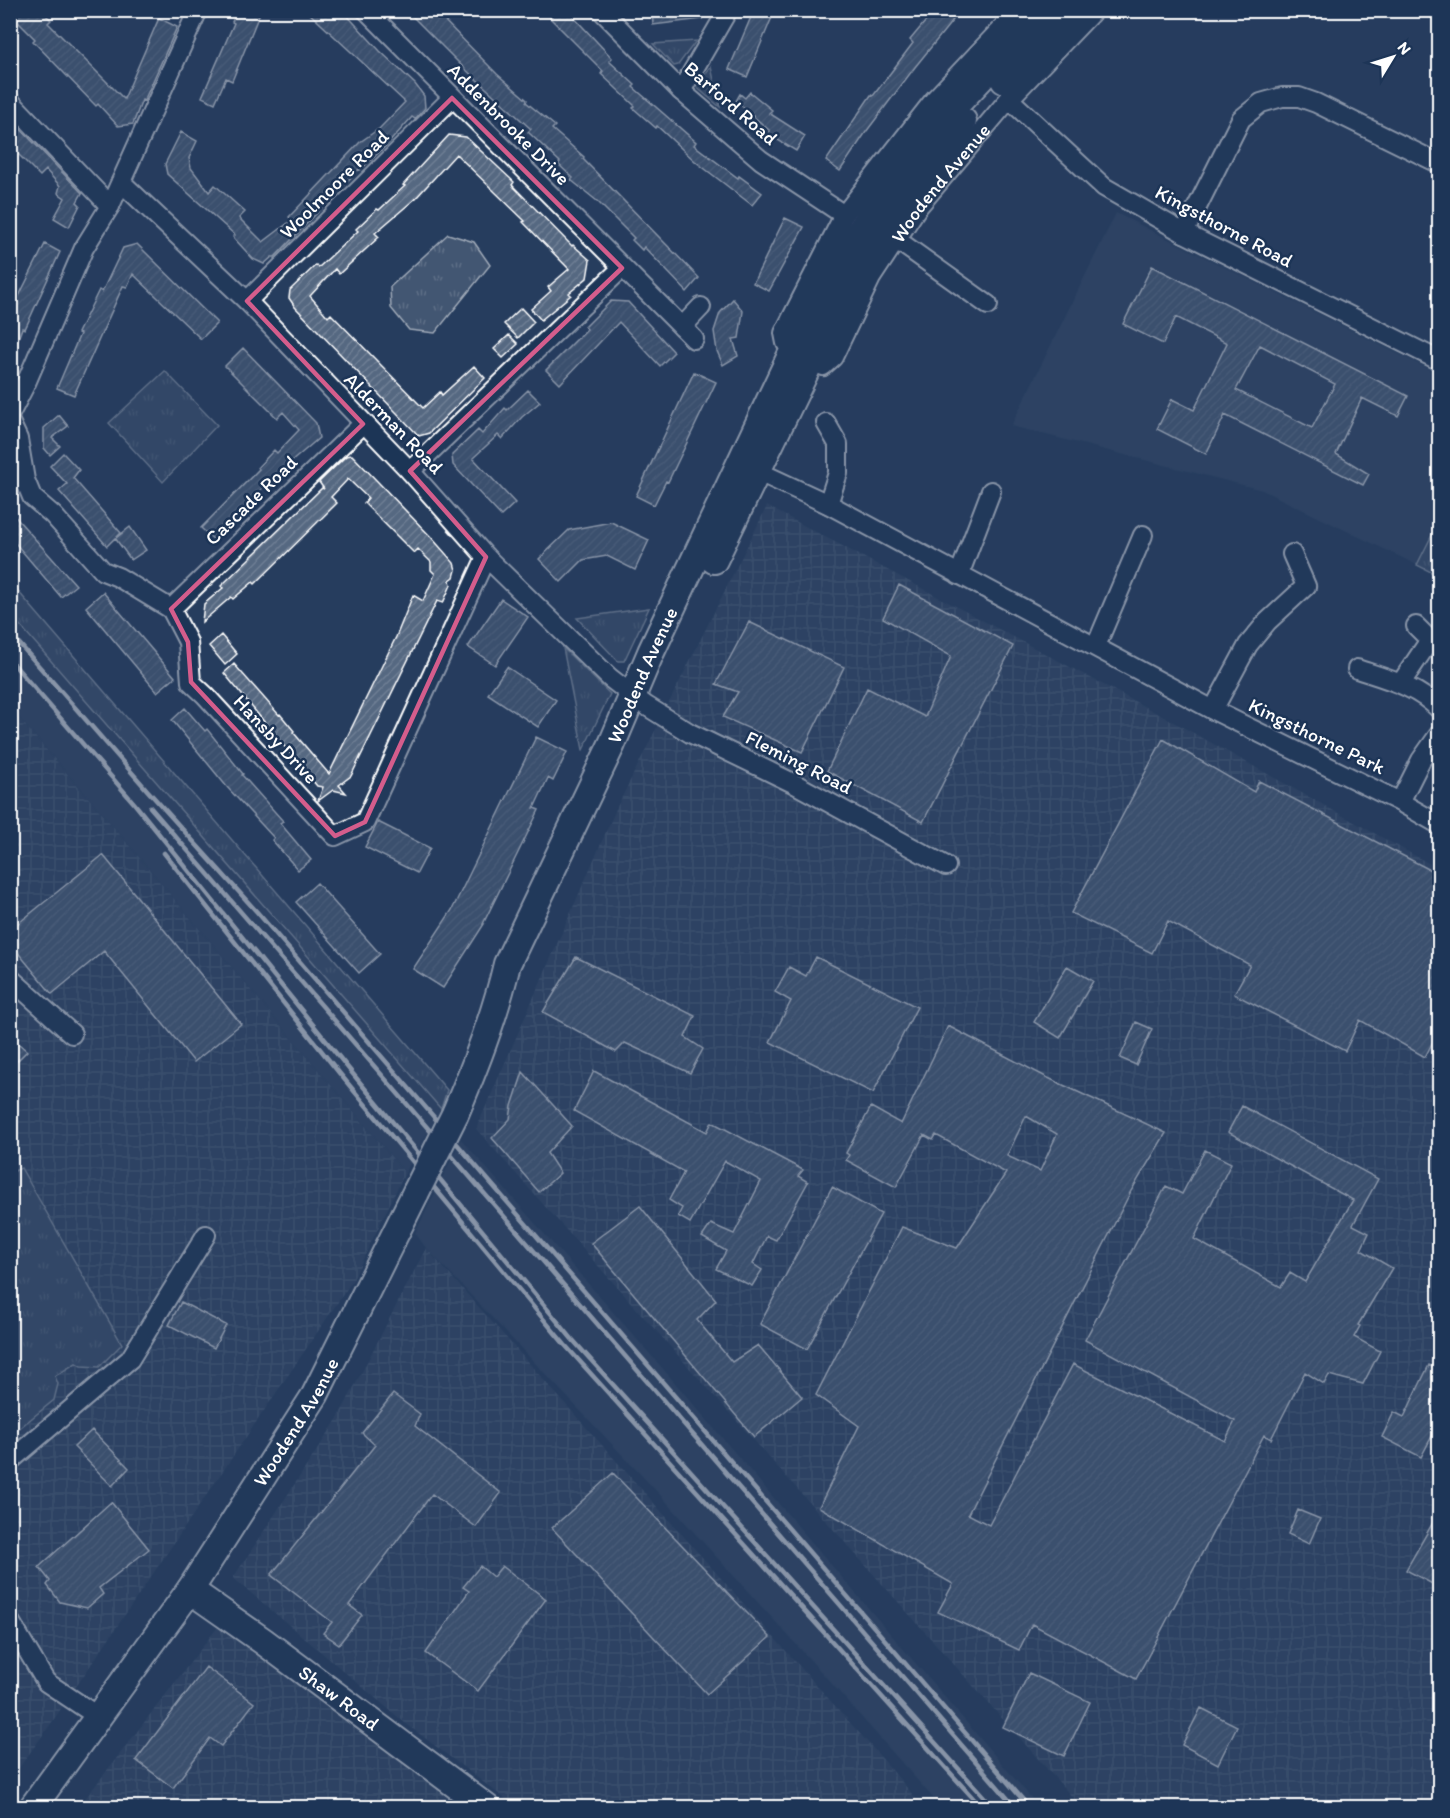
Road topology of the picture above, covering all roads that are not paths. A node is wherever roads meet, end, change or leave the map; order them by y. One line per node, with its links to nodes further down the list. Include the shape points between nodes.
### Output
1 (198, 10): 14 (street)
2 (366, 10): 10 (street, Addenbrooke Drive)
3 (601, 10): 9 (street, Barford Road)
4 (728, 10): 9 (street)
5 (1019, 10): 16 (street, via 934,100)
6 (1045, 10): 23 (street, Woodend Avenue, via 950,111 895,178 835,268)
7 (1071, 10): 23 (street, Woodend Avenue, via 963,122 879,232)
8 (1094, 10): 11 (street, Woodend Avenue)
9 (681, 91): 16 (street, Barford Road, via 760,160)
10 (452, 98): 19 (street, Addenbrooke Drive); 20 (street, Woolmoore Road)
11 (1009, 99): 17 (street, Kingsthorne Road, via 1104,187); 18 (street, Woodend Avenue, via 918,208)
12 (10, 101): 15 (street)
13 (1440, 164): 17 (street, via 1316,103 1282,97 1261,103 1240,119)
14 (121, 182): 15 (street); 20 (street, Alderman Road)
15 (110, 206): 25 (street, via 84,248)
16 (844, 215): 23 (street, via 784,333 786,343)
17 (1184, 233): 24 (street, Kingsthorne Road)
18 (897, 240): 21 (street); 23 (street, Woodend Avenue, via 871,278 833,357 823,366)
19 (622, 268): 22 (street, Addenbrooke Drive, via 688,333); 30 (street)
20 (247, 301): 28 (street, Alderman Road)
21 (988, 304)
22 (701, 307)
23 (802, 355): 29 (street, Woodend Avenue)
24 (1440, 361)
25 (10, 414)
26 (10, 422): 37 (street, via 32,498 53,515 103,571)
27 (826, 423): 32 (street, via 838,444 838,473)
28 (363, 424): 30 (street, Alderman Road); 37 (street, Cascade Road)
29 (749, 468): 32 (street, Kingsthorne Park); 42 (street, Woodend Avenue)
30 (410, 471): 35 (street, Alderman Road)
31 (991, 491): 36 (street)
32 (828, 504): 36 (street, Kingsthorne Park)
33 (1143, 535): 39 (street)
34 (1292, 554): 43 (street, Kingsthorne Park, via 1306,586 1248,645)
35 (486, 557): 37 (street, Hansby Drive, via 365,822 335,836 191,682 188,642); 42 (street, Alderman Road, via 610,678)
36 (959, 575): 39 (street, Kingsthorne Park)
37 (171, 609)
38 (1416, 626): 41 (street, via 1430,640)
39 (1096, 646): 43 (street, Kingsthorne Park)
40 (1357, 669): 41 (street)
41 (1401, 683): 44 (street)
42 (639, 700): 48 (street, Fleming Road, via 690,733 795,784); 53 (street, Woodend Avenue, bridge, via 627,750 521,968 498,1001 455,1114 315,1395)
43 (1213, 710): 46 (street, Kingsthorne Park)
44 (1440, 710)
45 (1440, 733): 46 (street)
46 (1400, 802): 47 (street, Kingsthorne Park)
47 (1440, 825)
48 (946, 866)
49 (10, 978): 50 (street)
50 (72, 1034)
51 (206, 1236): 52 (street, via 130,1359)
52 (10, 1461)
53 (190, 1590): 55 (street, Woodend Avenue); 57 (street, Shaw Road)
54 (10, 1621): 55 (street, via 46,1682)
55 (97, 1716): 56 (street, Woodend Avenue)
56 (32, 1808)
57 (487, 1808)

